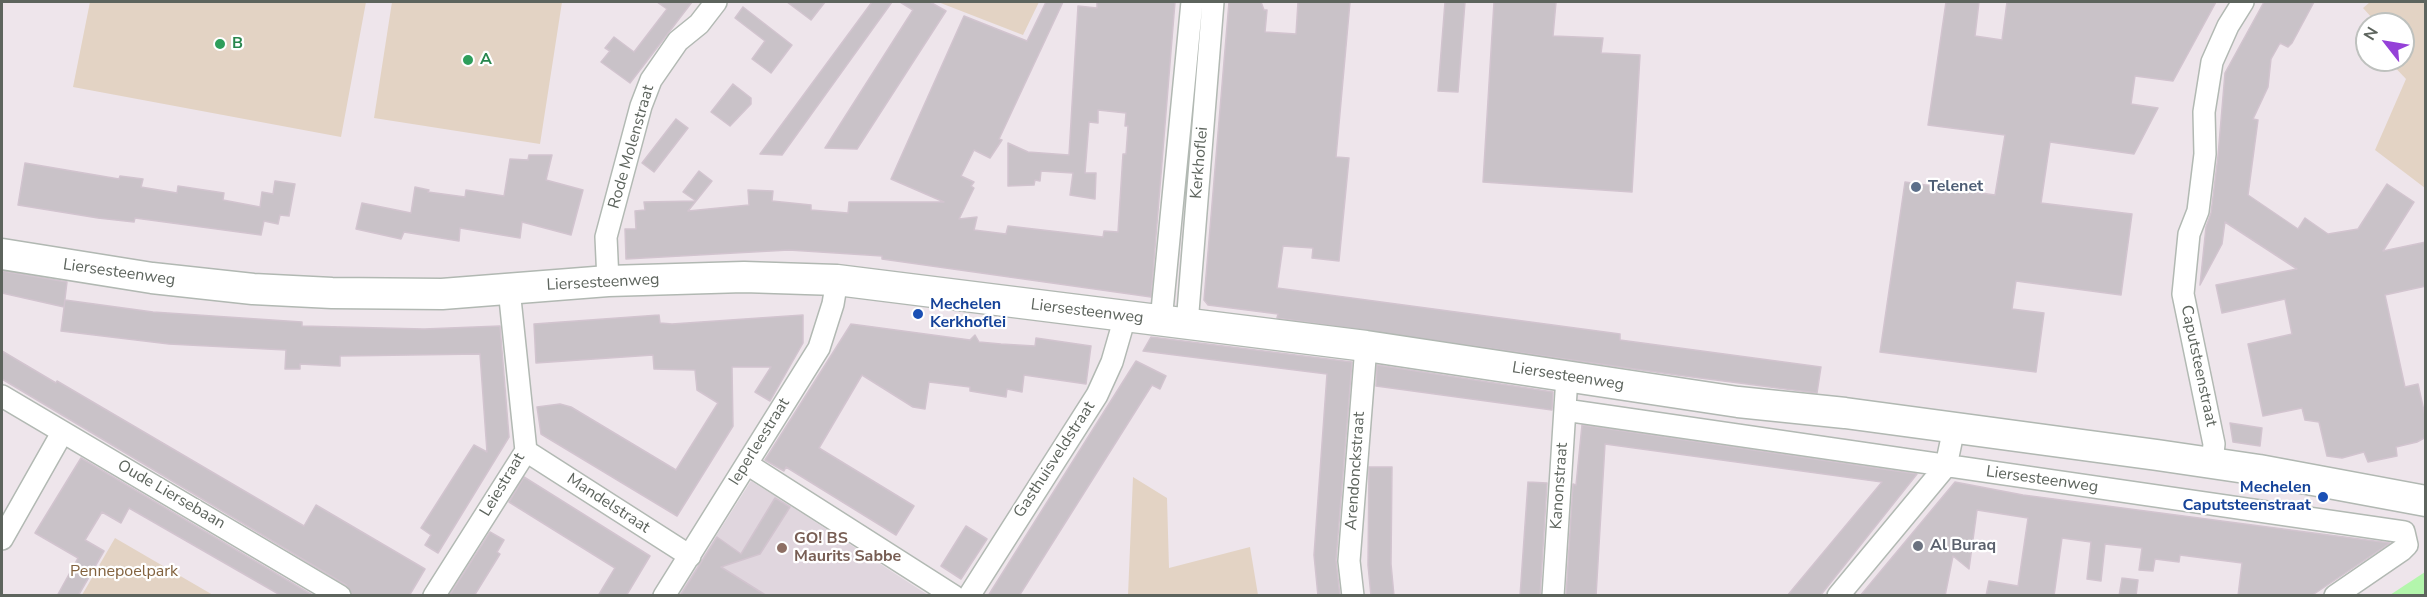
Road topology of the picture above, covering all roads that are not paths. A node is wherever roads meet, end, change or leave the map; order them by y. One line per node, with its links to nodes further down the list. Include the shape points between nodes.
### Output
1 (716, 2): 7 (street, Rode Molenstraat, via 699,24 678,41 651,80 606,237)
2 (1192, 2): 10 (street, Kerkhoflei)
3 (1213, 2): 10 (street, Kerkhoflei)
4 (2243, 2): 18 (street, Caputsteenstraat, via 2212,62 2204,112 2205,154 2198,211 2189,234 2183,294 2214,444)
5 (2, 254): 8 (main road, Liersesteenweg, via 152,278 254,289 442,294)
6 (837, 280): 7 (main road, Liersesteenweg, via 744,277); 9 (main road, Liersesteenweg); 19 (street, Ieperleestraat, via 819,348)
7 (608, 281): 8 (main road, Liersesteenweg)
8 (509, 289): 17 (street, Leiestraat)
9 (1125, 317): 10 (main road, Liersesteenweg); 27 (street, Gasthuisveldstraat, via 1097,395)
10 (1174, 322): 11 (main road, Liersesteenweg)
11 (1366, 346): 12 (main road, Liersesteenweg); 28 (street, Arendonckstraat, via 1349,561)
12 (1567, 377): 14 (street, Kanonstraat); 16 (main road, Liersesteenweg, via 1845,413)
13 (2, 396): 15 (street, Oude Liersebaan)
14 (1565, 410): 16 (street, Liersesteenweg); 29 (street, Kanonstraat)
15 (62, 433): 21 (street); 23 (street, Oude Liersebaan)
16 (1950, 447): 18 (main road, Liersesteenweg); 30 (street); 31 (street, Liersesteenweg, via 2404,532 2408,540 2402,550)
17 (526, 451): 22 (street, Mandelstraat); 24 (street, Leiestraat)
18 (2212, 463): 20 (main road, Liersesteenweg)
19 (747, 464): 22 (street, Ieperleestraat); 26 (street)
20 (2426, 501)
21 (2, 539)
22 (690, 556): 25 (street, Ieperleestraat)
23 (340, 596)
24 (434, 596)
25 (664, 596)
26 (954, 596)
27 (969, 596)
28 (1353, 596)
29 (1553, 596)
30 (1838, 596)
31 (2335, 596)

